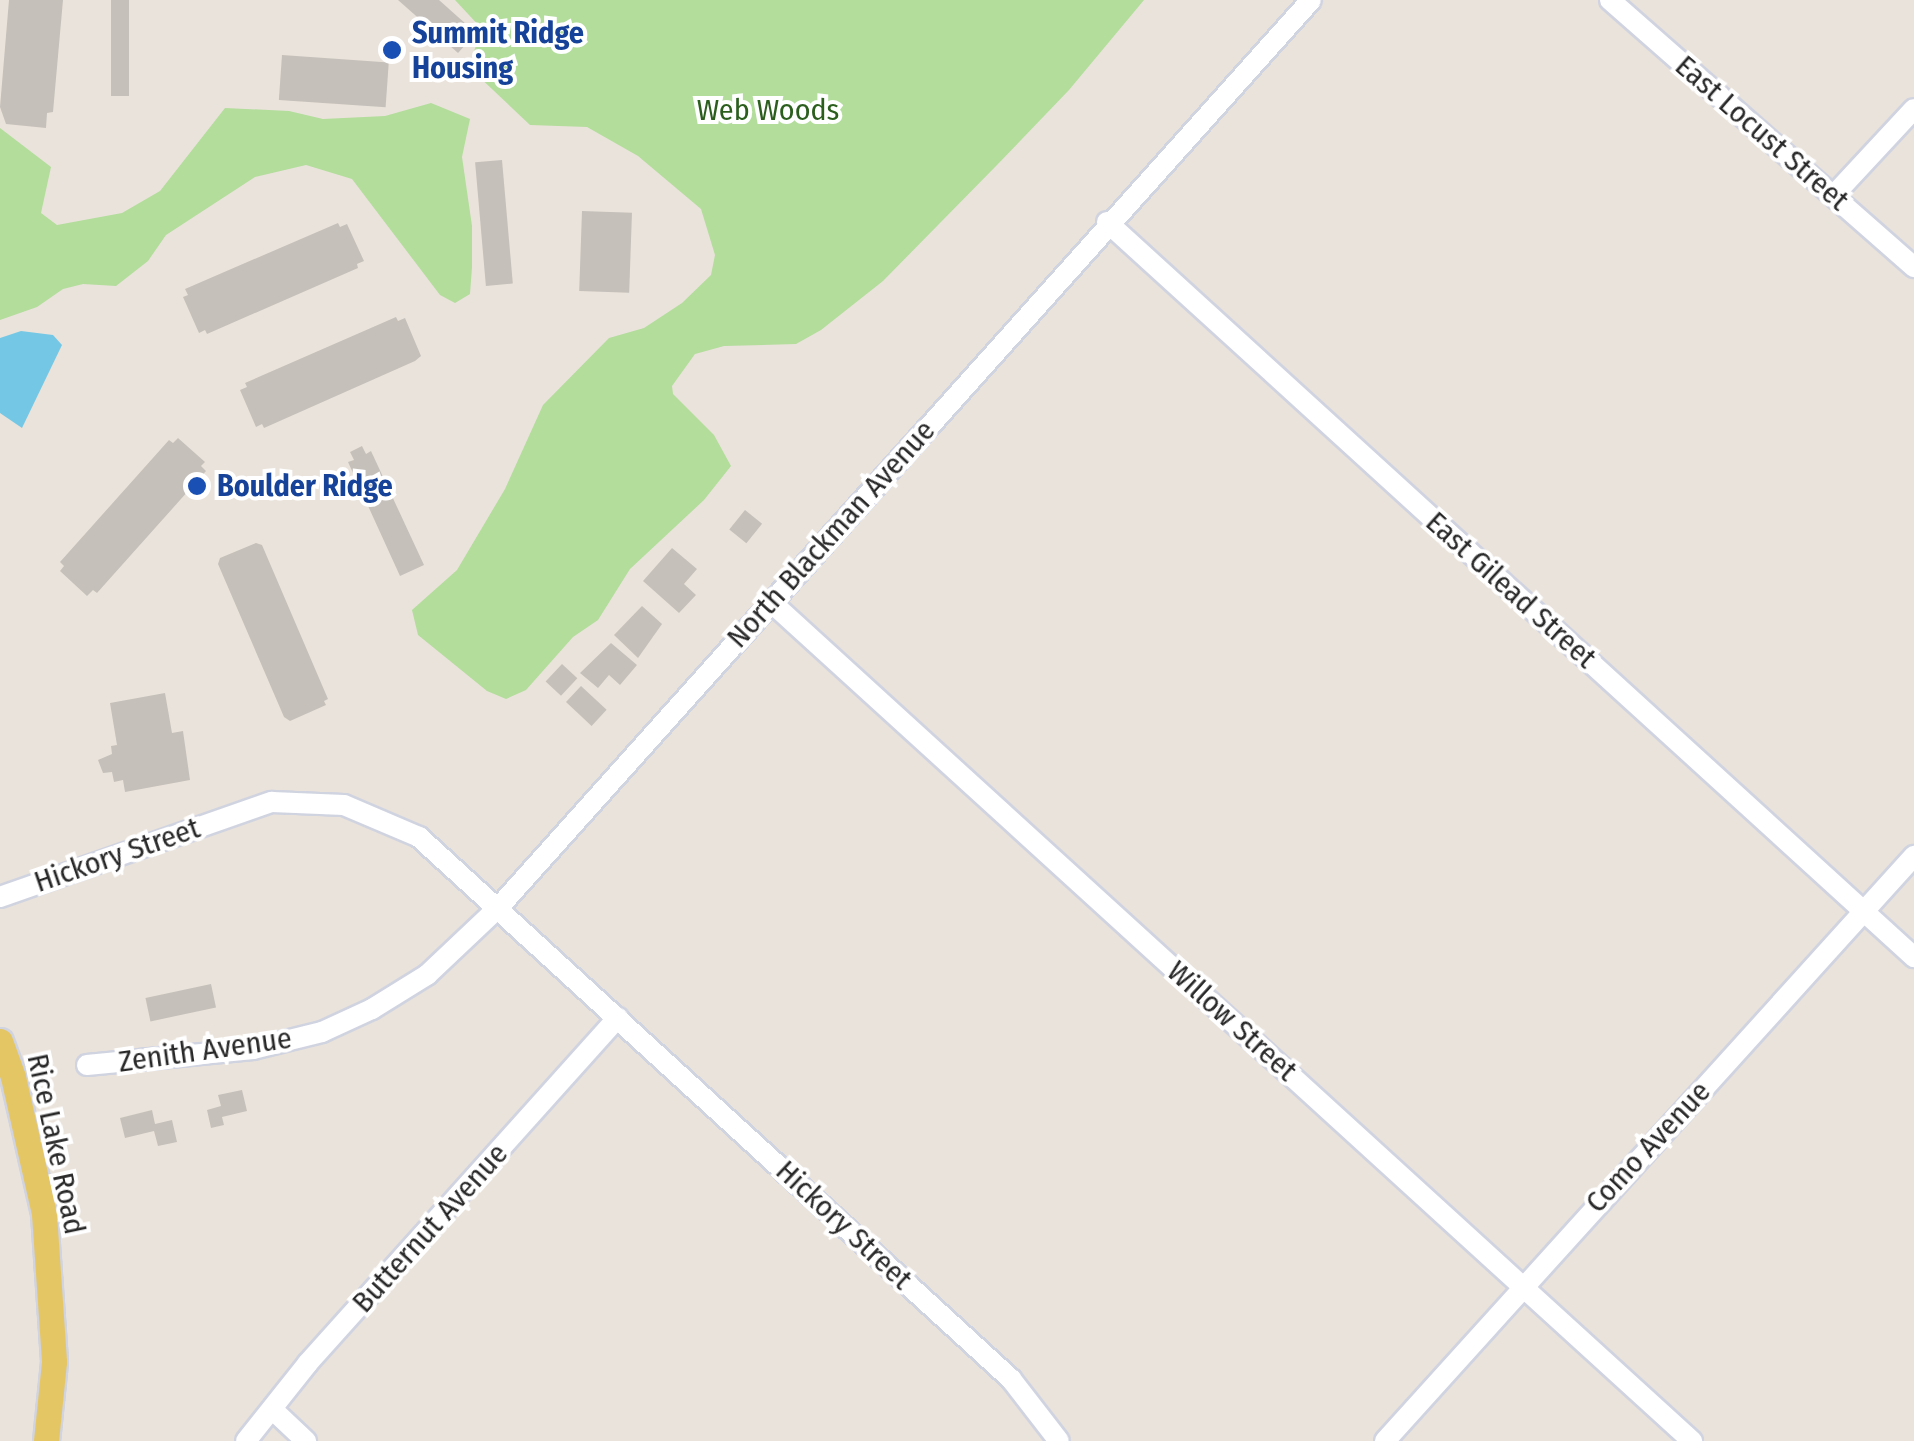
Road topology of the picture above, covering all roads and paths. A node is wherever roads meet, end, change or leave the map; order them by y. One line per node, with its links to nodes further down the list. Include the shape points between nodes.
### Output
1 (1311, 0): 5 (street, North Blackman Avenue)
2 (1610, 0): 4 (street, East Locust Street)
3 (1914, 110): 4 (street)
4 (1834, 196): 6 (street, East Locust Street)
5 (1108, 222): 7 (street, North Blackman Avenue); 11 (street, East Gilead Street)
6 (1914, 267)
7 (771, 602): 10 (street, North Blackman Avenue); 17 (street, Willow Street)
8 (1914, 856): 11 (street, Como Avenue)
9 (0, 897): 10 (street, Hickory Street, via 272,802 305,801 377,815 419,836)
10 (499, 907): 13 (street, Hickory Street); 14 (street, North Blackman Avenue, via 427,975)
11 (1865, 912): 12 (street, East Gilead Street); 17 (street, Como Avenue)
12 (1914, 957)
13 (618, 1018): 18 (street, Butternut Avenue); 22 (street, Hickory Street, via 1011,1379)
14 (322, 1032): 16 (street, Zenith Avenue, via 253,1049)
15 (0, 1041): 19 (main road, Rice Lake Road, via 44,1214 54,1362)
16 (88, 1065)
17 (1522, 1284): 23 (street, Como Avenue); 24 (street, Willow Street)
18 (272, 1409): 20 (street, Butternut Avenue); 21 (street)
19 (46, 1441)
20 (246, 1441)
21 (306, 1441)
22 (1059, 1441)
23 (1385, 1441)
24 (1692, 1441)

